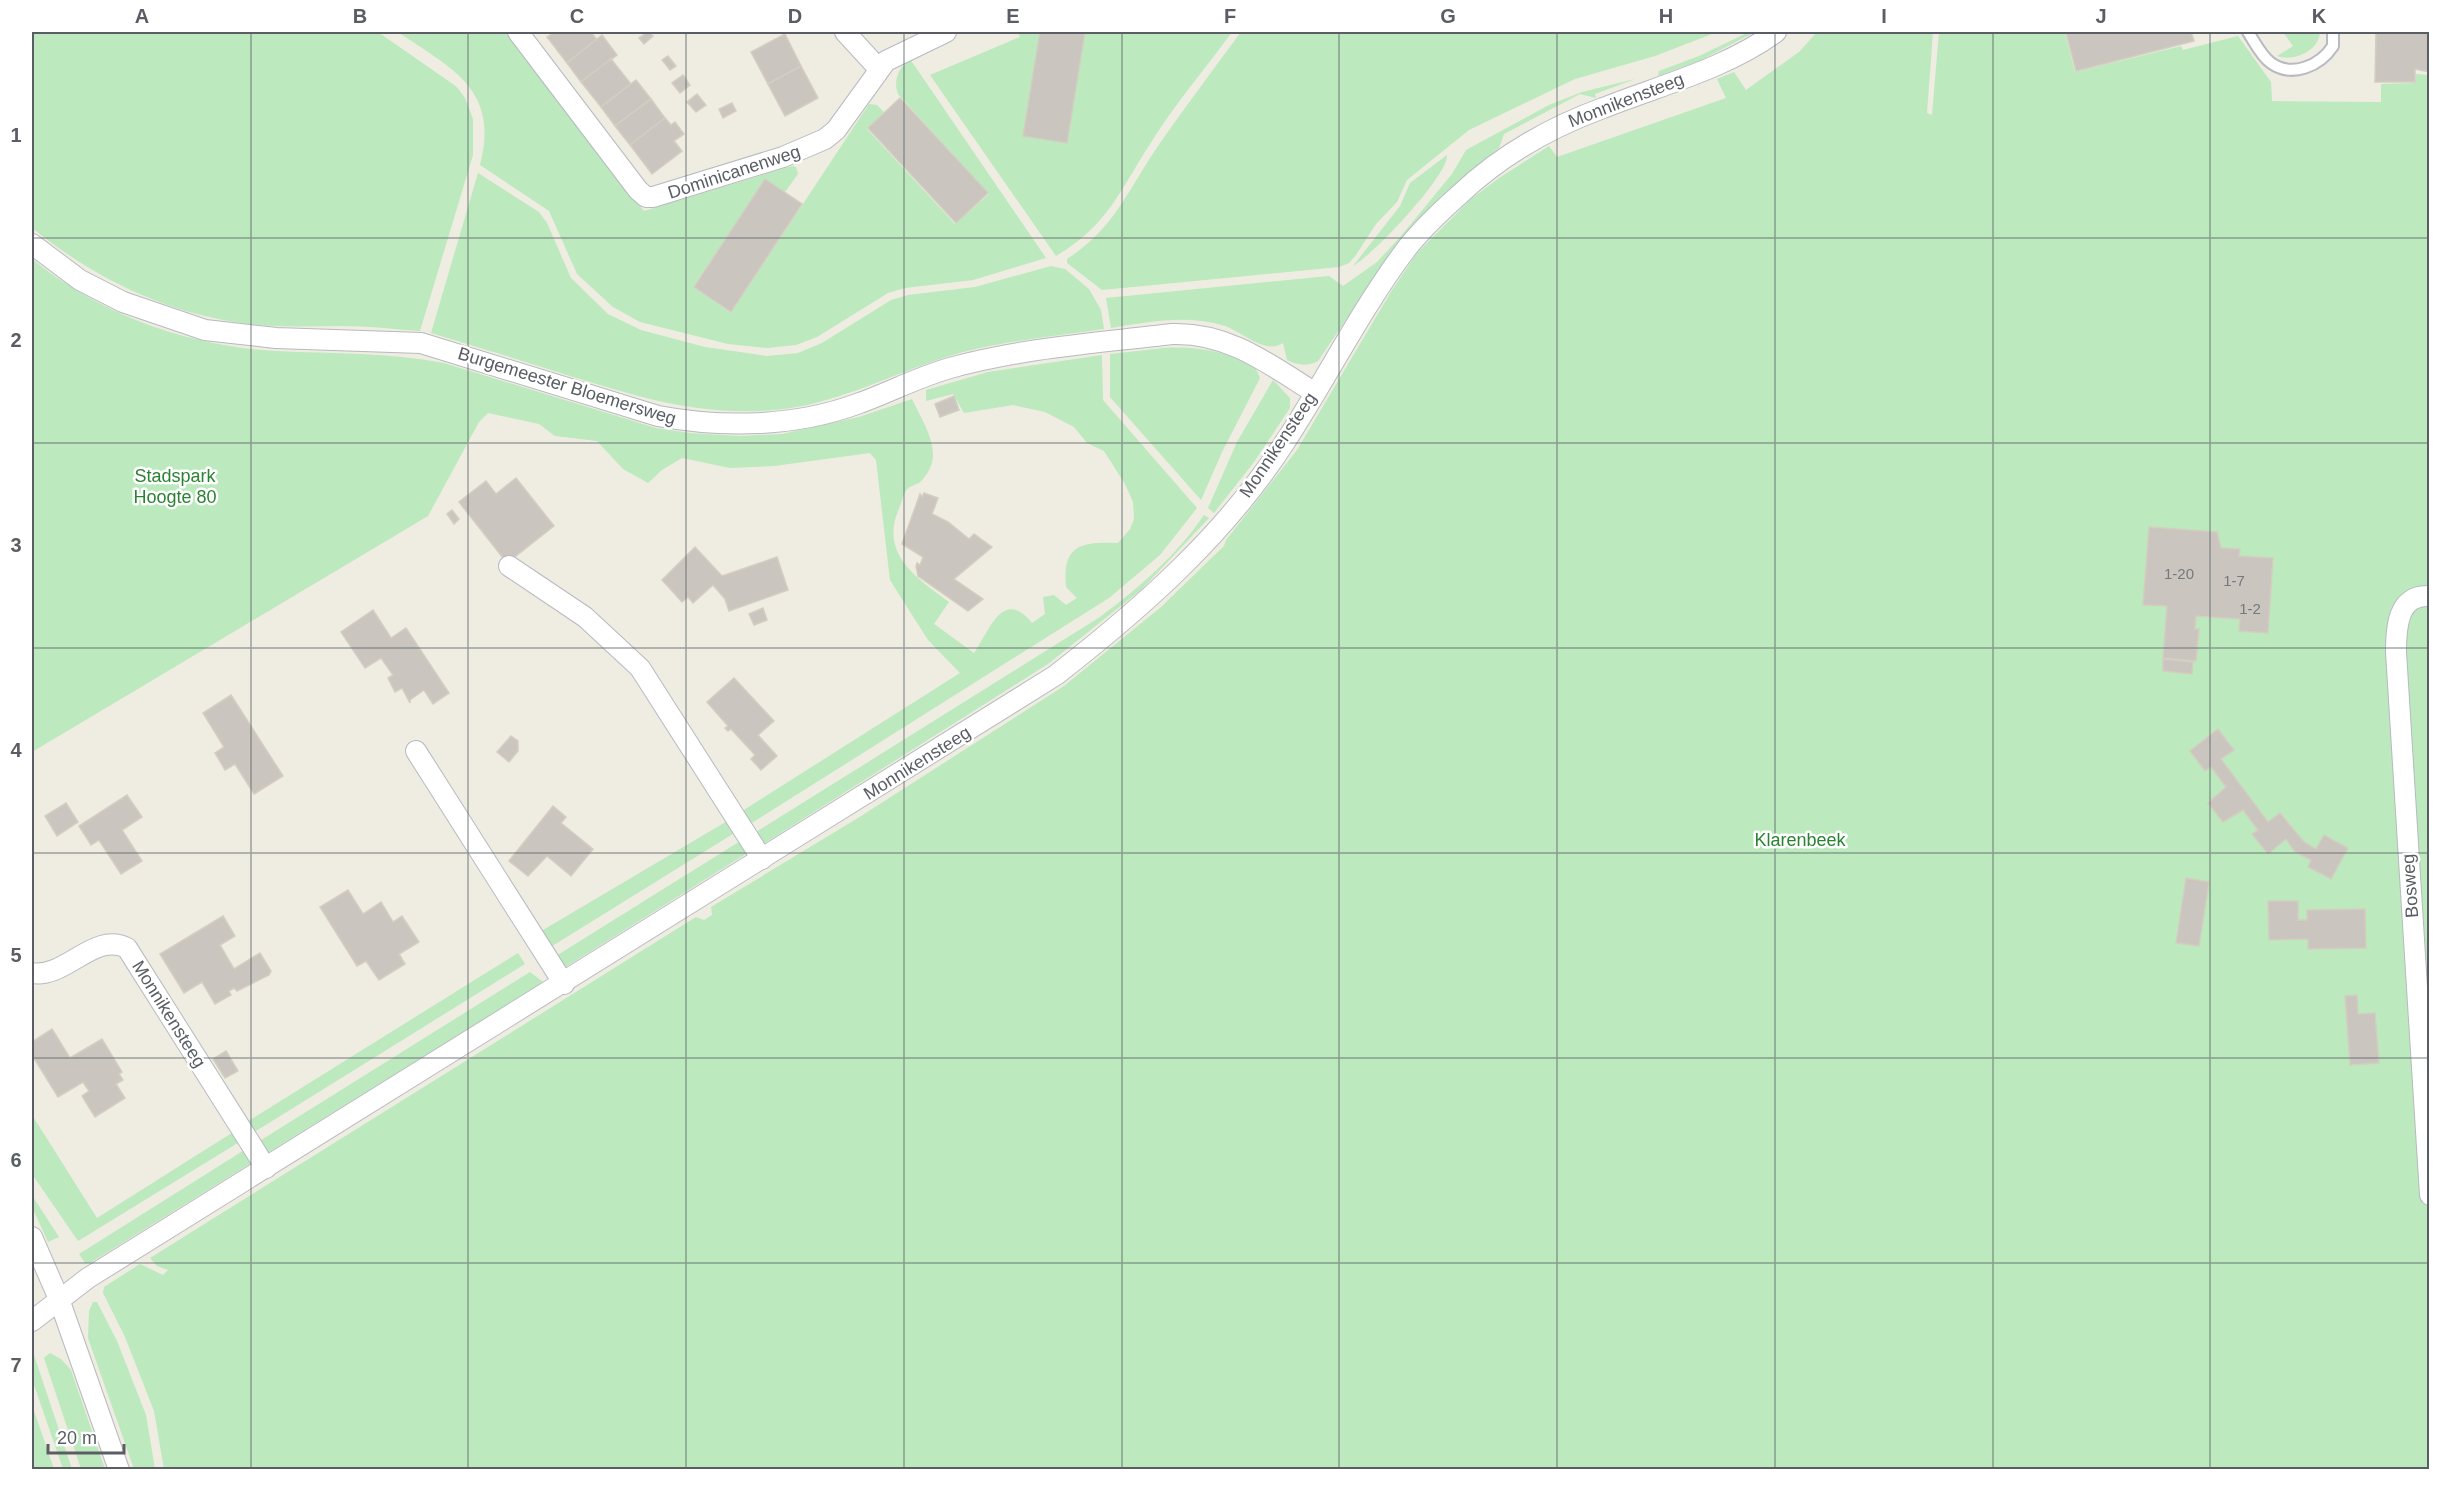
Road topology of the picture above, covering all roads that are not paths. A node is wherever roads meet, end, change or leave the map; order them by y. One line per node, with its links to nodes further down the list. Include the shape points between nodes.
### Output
1 (518, 32): 7 (street, Dominicanenweg, via 646,197 783,157 825,140)
2 (845, 32): 7 (street)
3 (946, 32): 7 (street, Dominicanenweg, via 895,54)
4 (1776, 32): 9 (street, Monnikensteeg, via 1733,57 1551,130 1481,176 1408,247)
5 (2248, 32): 6 (lane, via 2268,62 2284,70 2318,63 2333,46)
6 (2333, 32)
7 (879, 69)
8 (32, 244): 9 (street, Burgemeester Bloemersweg, via 80,280 123,302 205,330 276,338 421,342 658,416 692,422 739,424 817,415 856,405 949,368 1054,348 1172,334 1200,334 1242,347)
9 (1315, 393): 13 (street, Monnikensteeg, via 1285,443 1237,505 1152,597 1118,626 1056,675)
10 (509, 566): 13 (street, via 585,617 640,668)
11 (2430, 596): 17 (street, Bosweg, via 2409,602 2399,618 2396,634)
12 (416, 751): 15 (street)
13 (762, 859): 15 (street, Monnikensteeg)
14 (32, 973): 16 (street, Monnikensteeg, via 45,973 102,946 117,943 128,948)
15 (564, 984): 16 (street, Monnikensteeg)
16 (266, 1168): 19 (street, Monnikensteeg)
17 (2430, 1195)
18 (32, 1237): 19 (street)
19 (59, 1299): 20 (street, Monnikensteeg); 21 (street)
20 (32, 1321)
21 (119, 1470)

